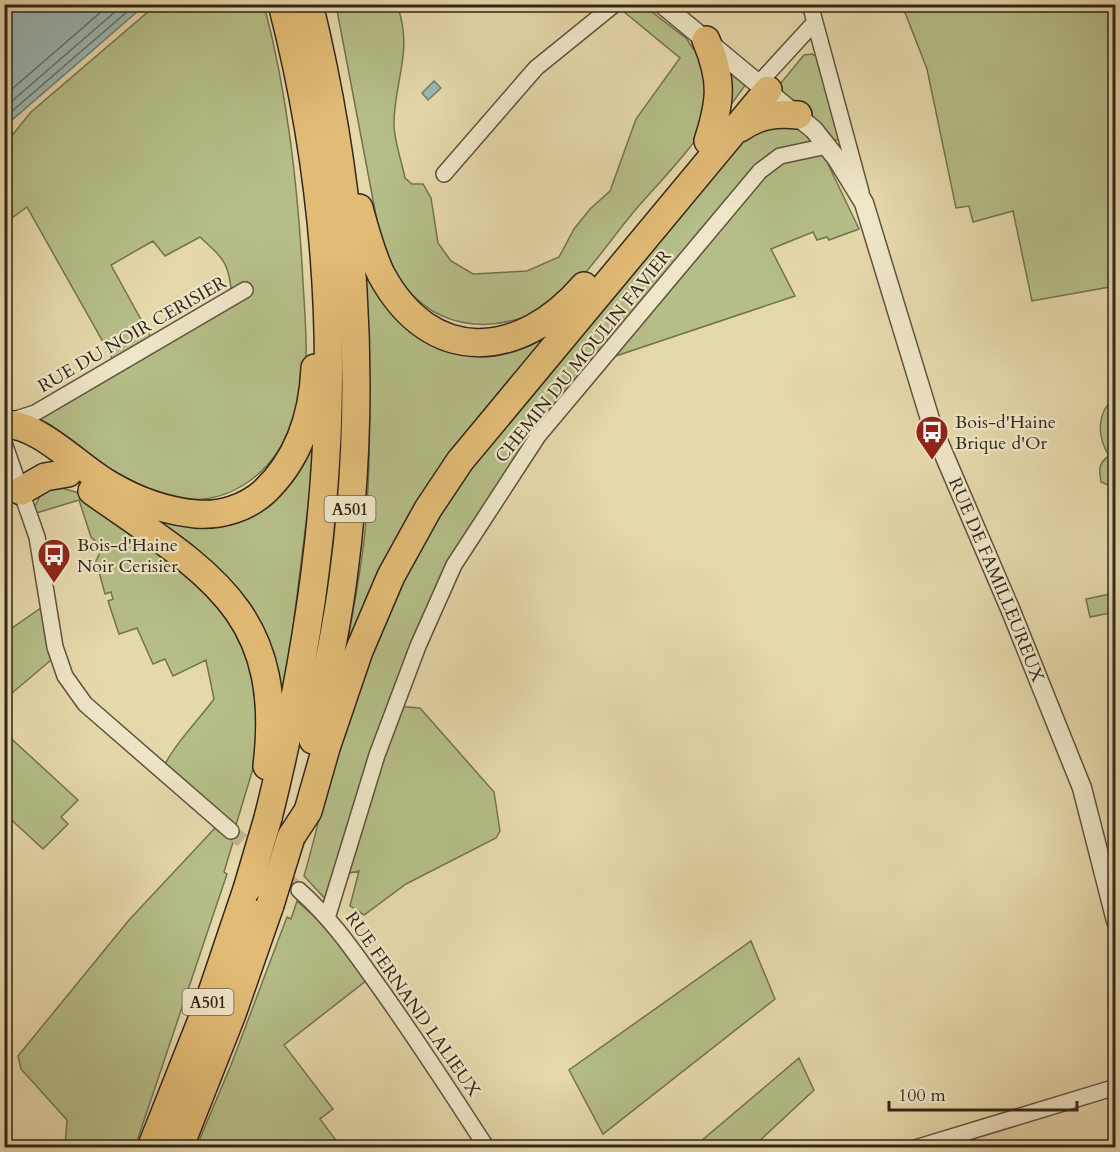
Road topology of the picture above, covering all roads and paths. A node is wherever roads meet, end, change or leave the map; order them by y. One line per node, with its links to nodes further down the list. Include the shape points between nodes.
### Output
1 (282, 4): 15 (highway, A501, via 314,159)
2 (309, 4): 13 (highway, A501)
3 (615, 4): 12 (street, via 536,68)
4 (662, 4): 7 (street, RUE DE FAMILLEUREUX)
5 (810, 4): 6 (street, RUE DE FAMILLEUREUX)
6 (814, 23): 8 (street); 14 (street, RUE DE FAMILLEUREUX)
7 (706, 40): 8 (street, RUE DE FAMILLEUREUX); 10 (highway, via 717,71)
8 (763, 87): 9 (street, RUE DE FAMILLEUREUX); 10 (highway)
9 (798, 115): 10 (highway, via 764,116); 11 (street, RUE DE FAMILLEUREUX)
10 (720, 138): 13 (highway, via 564,309 531,330 489,344 462,342 439,333 420,322 397,297 378,266 358,207); 24 (highway, via 467,453 428,509 391,576 359,651 308,811)
11 (827, 146): 14 (street, RUE DE FAMILLEUREUX); 26 (street, CHEMIN DU MOULIN FAVIER, via 780,156 760,171 520,460 454,565 418,646 377,754)
12 (444, 174)
13 (342, 175): 24 (highway, A501, via 351,254 356,362 350,516 334,639)
14 (864, 203): 27 (street, RUE DE FAMILLEUREUX, via 936,439 1082,788)
15 (327, 287): 17 (highway, via 317,325 314,380 304,432 275,481 244,506 204,514 155,507 109,485 27,428); 22 (highway, A501, via 330,383 324,511 308,638)
16 (245, 290): 17 (street, RUE DU NOIR CERISIER, via 35,413)
17 (4, 424)
18 (4, 438): 20 (highway, via 23,441)
19 (4, 444): 21 (street)
20 (68, 473): 21 (highway, via 45,477); 22 (highway, via 201,571 242,614 262,656 267,681)
21 (21, 491): 23 (street, via 37,537 55,647 65,676 85,704)
22 (268, 818): 29 (highway, A501, bridge, via 207,1007)
23 (231, 831)
24 (291, 837): 30 (highway, A501, bridge, via 232,1014)
25 (299, 890): 26 (street, RUE FERNAND LALIEUX)
26 (328, 915): 31 (street, RUE FERNAND LALIEUX, via 398,1011)
27 (1116, 921)
28 (1116, 1087): 32 (street)
29 (151, 1148)
30 (179, 1148)
31 (487, 1148)
32 (915, 1148)

